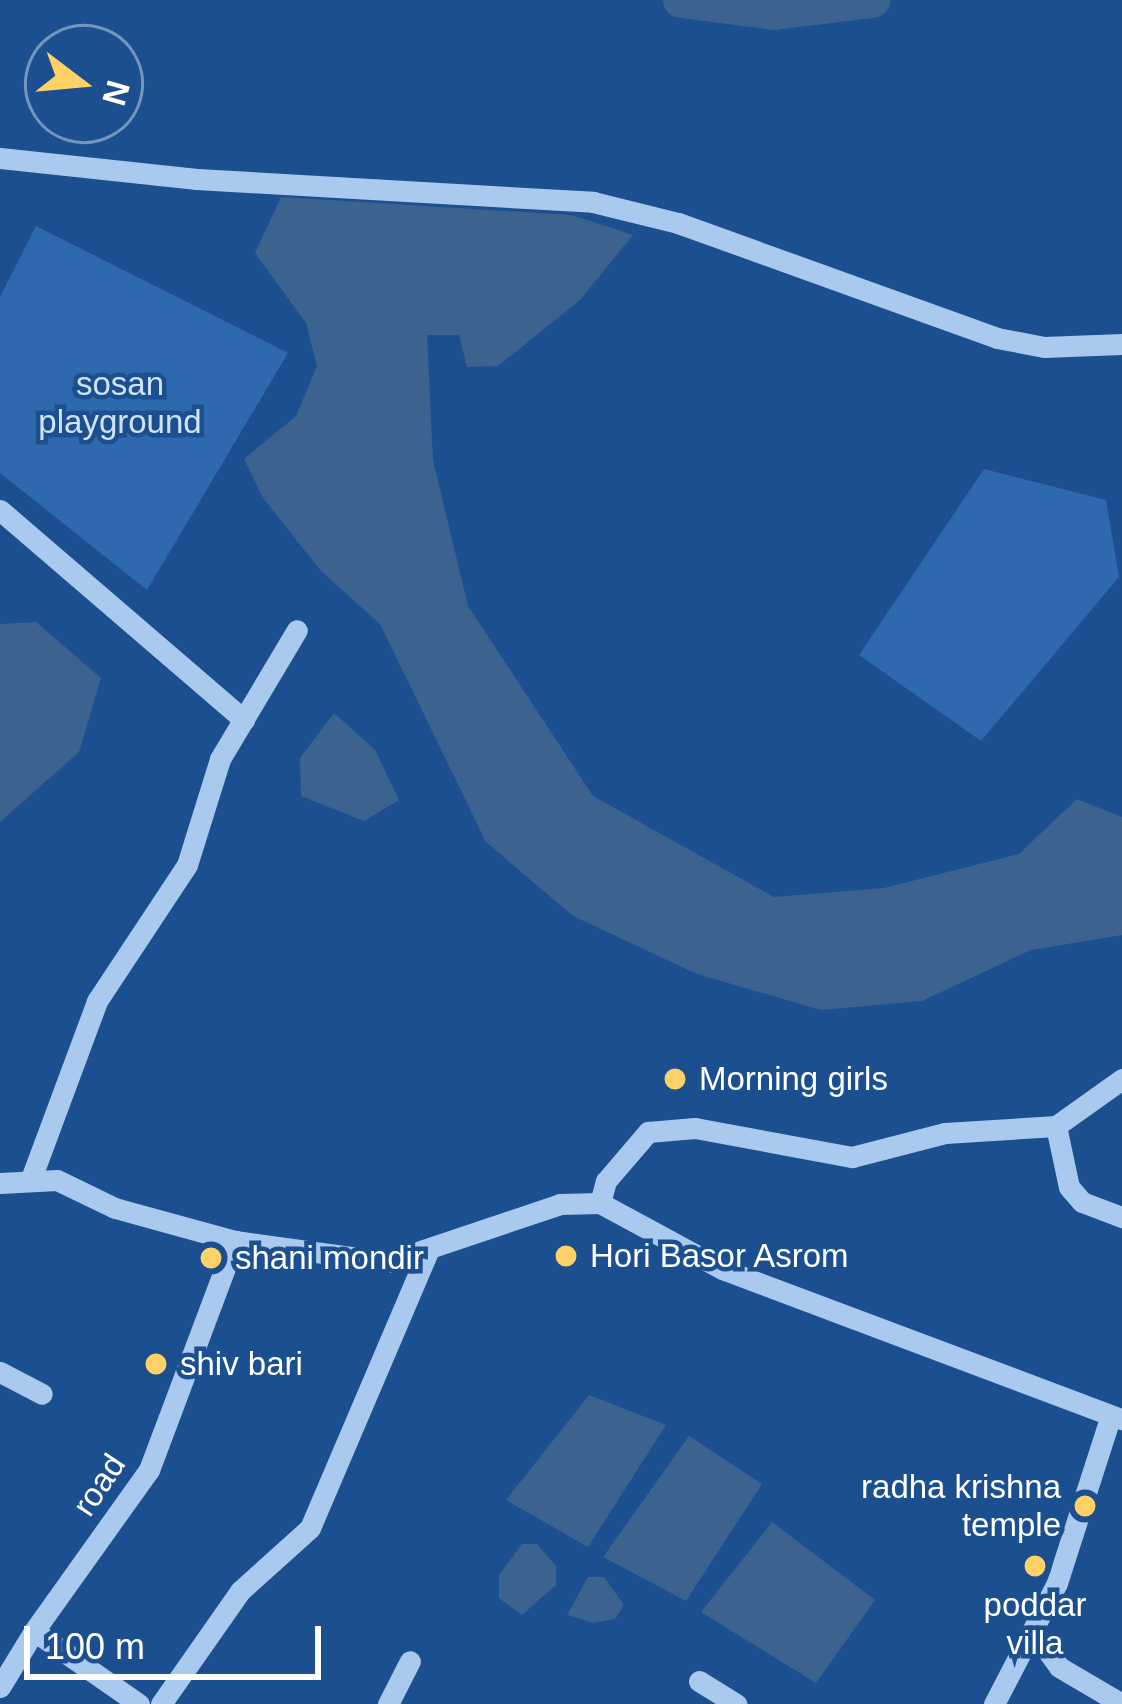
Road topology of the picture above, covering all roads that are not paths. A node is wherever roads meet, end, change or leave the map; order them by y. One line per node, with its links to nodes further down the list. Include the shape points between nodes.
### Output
1 (0, 158): 2 (street, via 196,179 592,202 678,223 997,338 1044,347)
2 (1122, 344)
3 (0, 510): 5 (street)
4 (297, 630): 5 (street)
5 (244, 720): 8 (street, via 220,759 187,865 115,970)
6 (1122, 1079): 7 (street)
7 (1056, 1126): 9 (street, via 945,1132 852,1157 694,1128 648,1132 606,1181); 10 (street, via 1069,1187 1082,1202)
8 (17, 1180): 11 (street)
9 (600, 1203): 12 (street, via 560,1204); 15 (street, via 722,1269)
10 (1122, 1217)
11 (235, 1241): 12 (street, via 388,1262); 16 (street, road, via 149,1471)
12 (428, 1252): 22 (street, via 300,1545 240,1591)
13 (0, 1372): 14 (street)
14 (42, 1394)
15 (1116, 1417): 17 (street)
16 (34, 1631): 20 (street, road); 21 (street)
17 (1036, 1634): 25 (street); 26 (street, via 1059,1667)
18 (410, 1661): 23 (street)
19 (699, 1681): 24 (street)
20 (0, 1687)
21 (139, 1704)
22 (161, 1704)
23 (388, 1704)
24 (736, 1704)
25 (994, 1704)
26 (1121, 1704)

